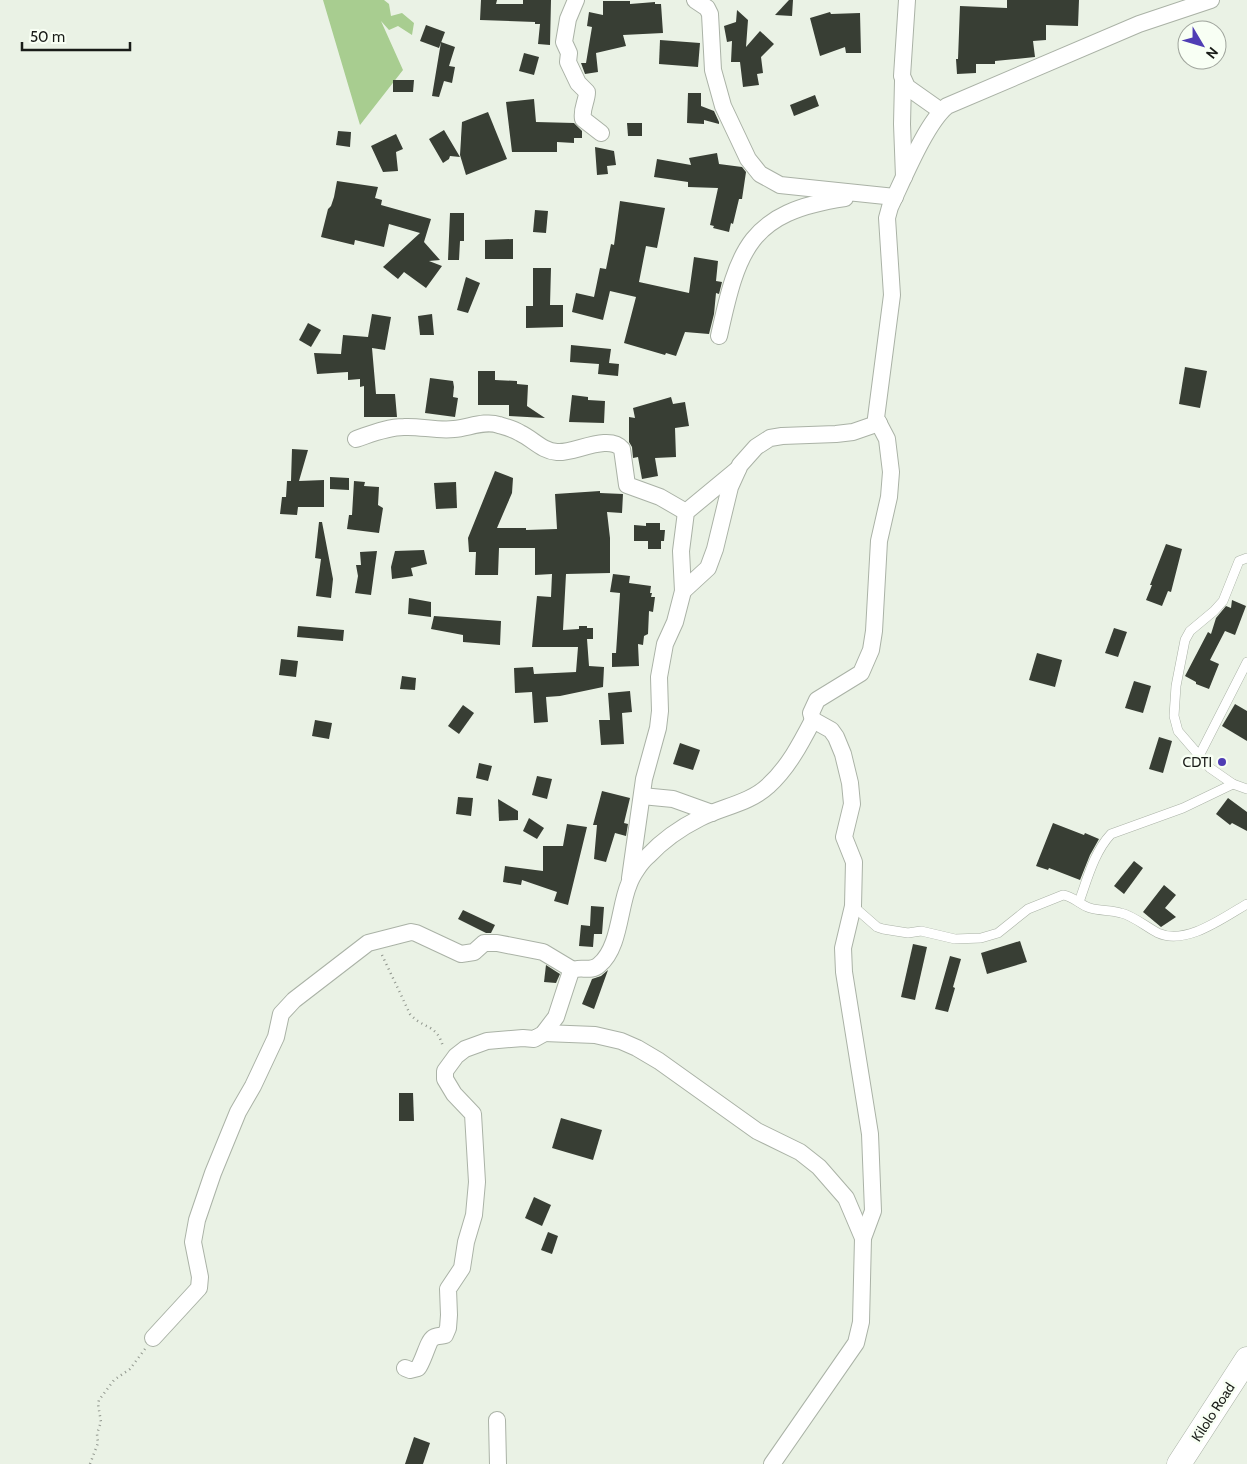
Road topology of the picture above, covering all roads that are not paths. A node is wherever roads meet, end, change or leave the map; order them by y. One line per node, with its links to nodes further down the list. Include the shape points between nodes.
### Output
1 (576, 0): 8 (street, via 564,42 568,62 578,83 587,92 583,119)
2 (695, 0): 5 (street)
3 (906, 0): 6 (street)
4 (1211, 0): 7 (street, via 1138,24)
5 (709, 7): 10 (street, via 713,70 723,106 748,159 760,174 780,185)
6 (903, 81): 7 (street); 9 (street)
7 (940, 111): 9 (street)
8 (601, 133)
9 (904, 178): 11 (street)
10 (870, 194): 11 (street); 12 (street, via 817,202 769,222 743,253 730,285)
11 (895, 196): 13 (street, via 887,218 892,295 876,413)
12 (719, 336)
13 (880, 423): 15 (street, via 853,432 770,438 756,447); 20 (street, via 888,439 891,472 879,541 871,650 857,677 816,700 811,713)
14 (356, 439): 16 (street, via 386,429 454,429 489,423 521,433 554,452 618,444 622,449 627,485 660,497)
15 (738, 469): 16 (street); 18 (street, via 708,568)
16 (686, 512): 18 (street, via 681,551)
17 (1247, 558): 21 (lane, via 1239,561 1223,601 1190,631 1185,640 1174,716 1178,731)
18 (682, 591): 24 (street, via 675,622 665,644 659,677 658,728)
19 (1247, 662): 21 (lane)
20 (813, 720): 25 (street, via 782,771 767,787); 29 (street, via 831,730 836,737 850,782 852,804 844,837 854,862)
21 (1199, 756): 22 (lane)
22 (1233, 784): 23 (lane); 27 (lane, via 1183,808 1111,834 1094,862)
23 (1247, 789)
24 (642, 796): 25 (street, via 673,799); 26 (street)
25 (712, 813): 26 (street, via 646,856)
26 (629, 883): 30 (street, via 609,952 593,969)
27 (1079, 902): 28 (lane, via 1089,908 1121,912 1160,934 1175,936 1186,936 1203,929); 29 (lane, via 1062,895 1028,909 998,933 967,939 921,931 883,930)
28 (1247, 904)
29 (853, 906): 32 (street, via 843,948 870,1134 873,1211)
30 (573, 970): 31 (street, via 556,1017); 33 (street, via 543,952 484,943 474,952 461,954 411,932 368,943 294,1000 282,1014 276,1036 238,1112 197,1220 193,1242 199,1288)
31 (544, 1033): 32 (street, via 596,1035 621,1041 659,1061 757,1131 800,1152 819,1167 846,1198); 35 (street, via 534,1039 486,1041 465,1049 444,1071 454,1094 473,1114 477,1182 474,1215 461,1272 448,1289 448,1328 445,1334 430,1340 418,1368)
32 (863, 1238): 38 (street, via 861,1322 856,1343)
33 (153, 1338)
34 (1247, 1359): 39 (main road, Kilolo Road)
35 (405, 1368)
36 (497, 1420): 37 (street)
37 (498, 1464)
38 (772, 1464)
39 (1179, 1464)

